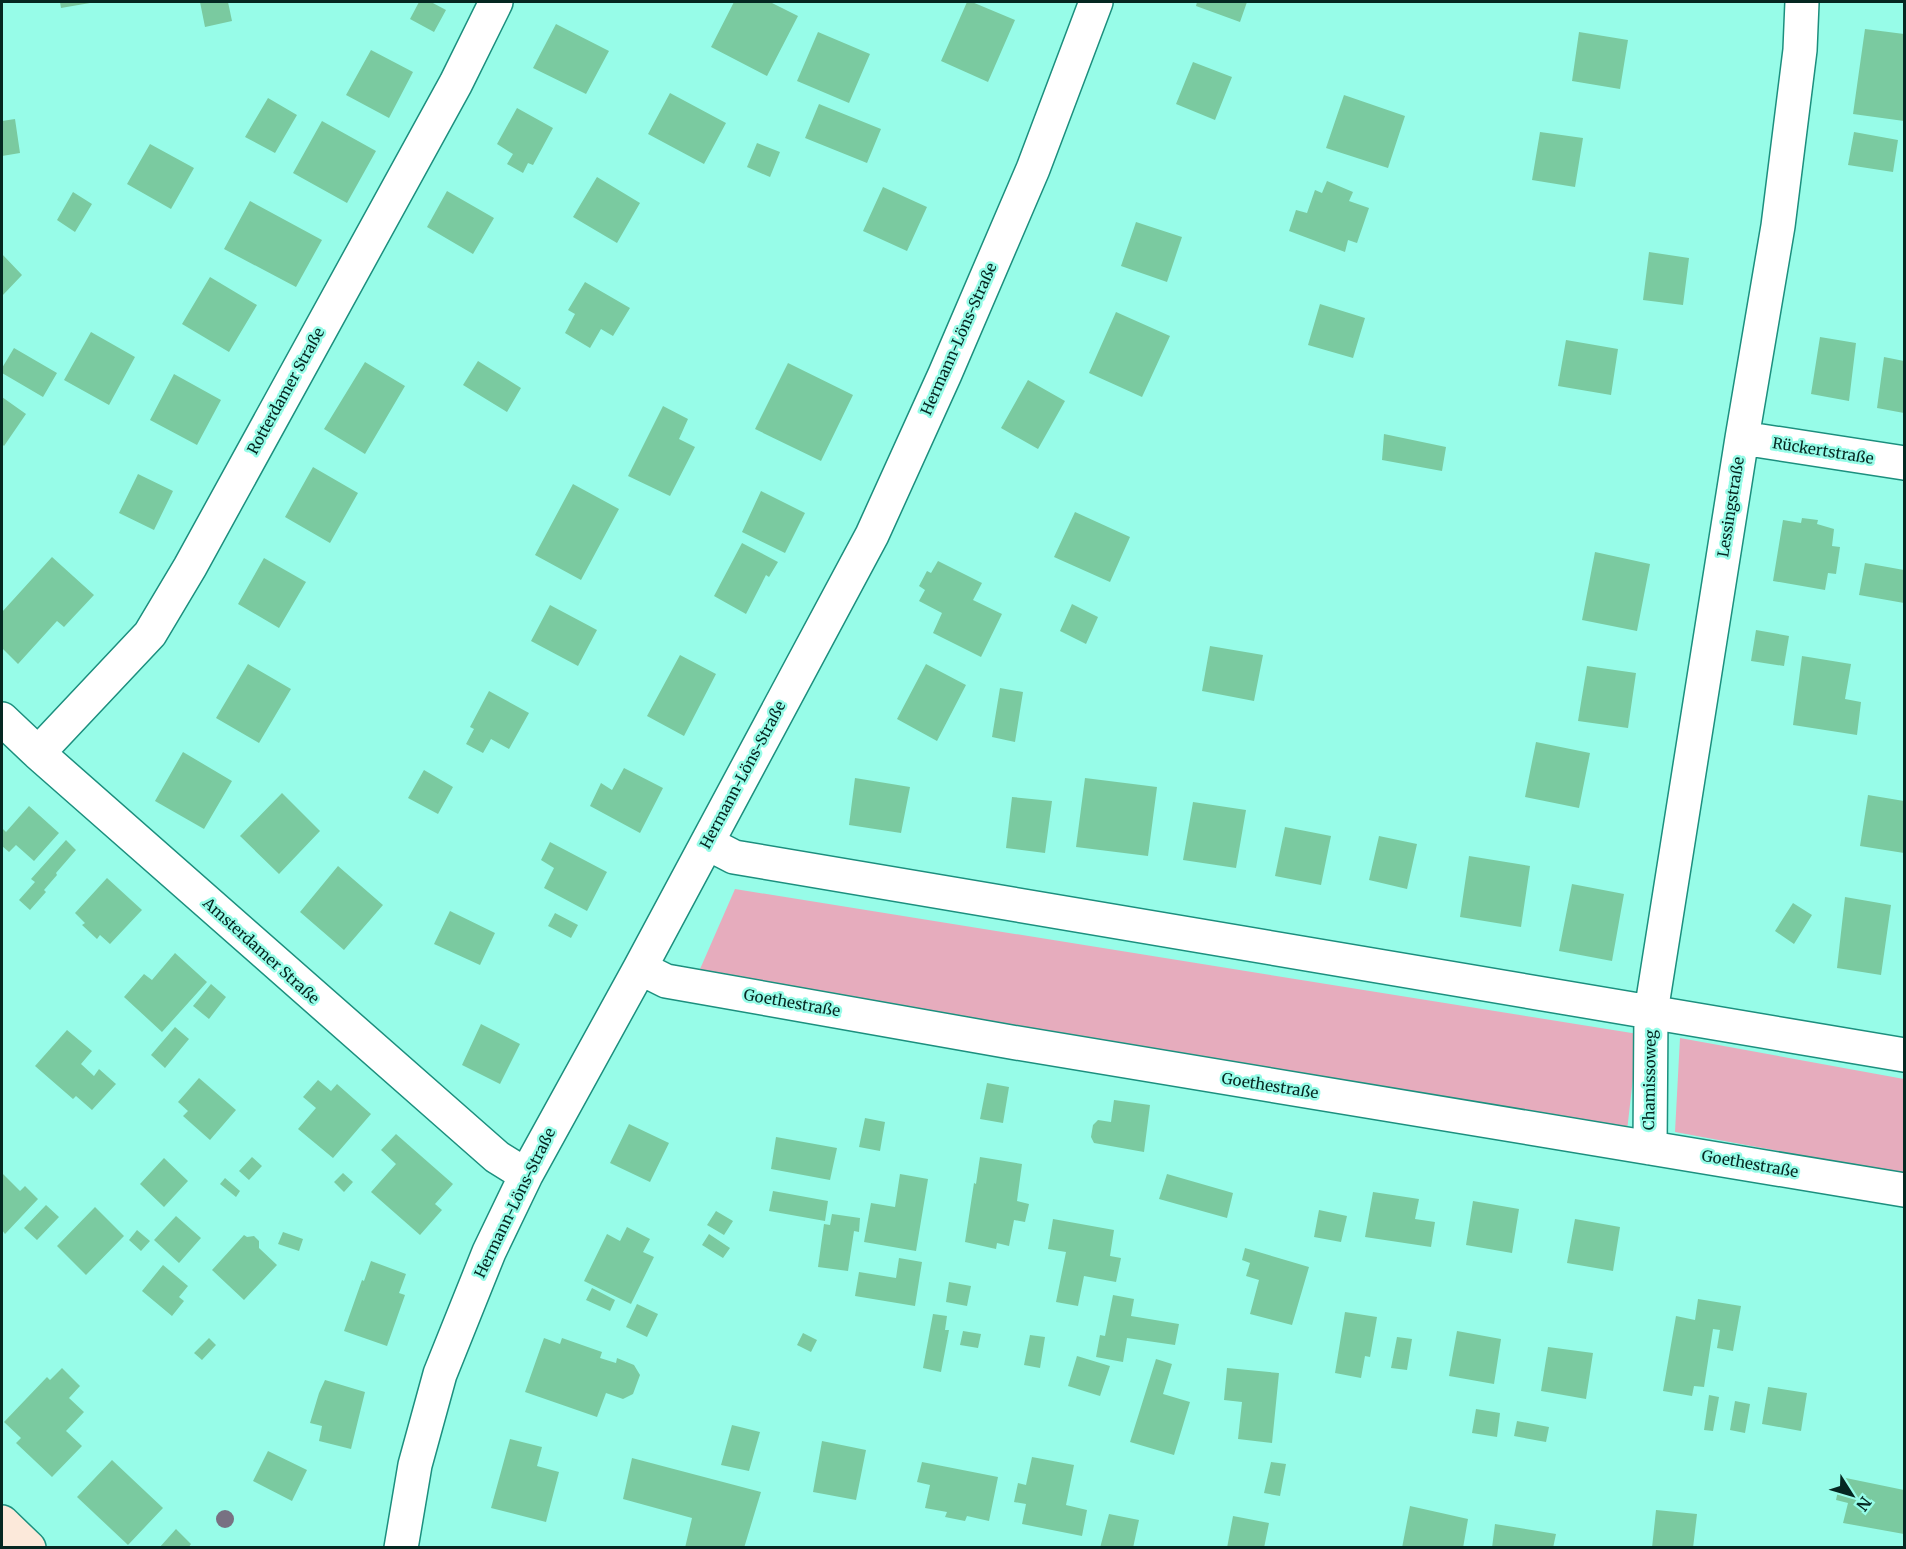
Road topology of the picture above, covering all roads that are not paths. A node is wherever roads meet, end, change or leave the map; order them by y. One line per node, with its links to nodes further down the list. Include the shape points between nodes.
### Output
1 (496, 2): 7 (street, Rotterdamer Straße, via 456,83 150,634)
2 (1096, 2): 8 (street, Hermann-Löns-Straße, via 1033,169 872,535)
3 (1802, 2): 4 (street, Lessingstraße, via 1800,50 1778,226)
4 (1742, 438): 5 (street, Rückertstraße); 10 (street, Lessingstraße)
5 (1905, 463)
6 (2, 719): 7 (street, Amsterdamer Straße)
7 (38, 753): 13 (street, Amsterdamer Straße, via 496,1157)
8 (707, 843): 9 (street, Hermann-Löns-Straße); 10 (street, via 734,857)
9 (640, 968): 12 (street, Goethestraße, via 666,981); 13 (street, Hermann-Löns-Straße)
10 (1651, 1012): 11 (street); 12 (street, Chamissoweg)
11 (1905, 1055)
12 (1650, 1148): 14 (street, Goethestraße)
13 (526, 1175): 17 (street, Hermann-Löns-Straße, via 485,1260 440,1374 415,1465)
14 (1905, 1190)
15 (2, 1522): 16 (main road)
16 (28, 1548)
17 (401, 1548)

